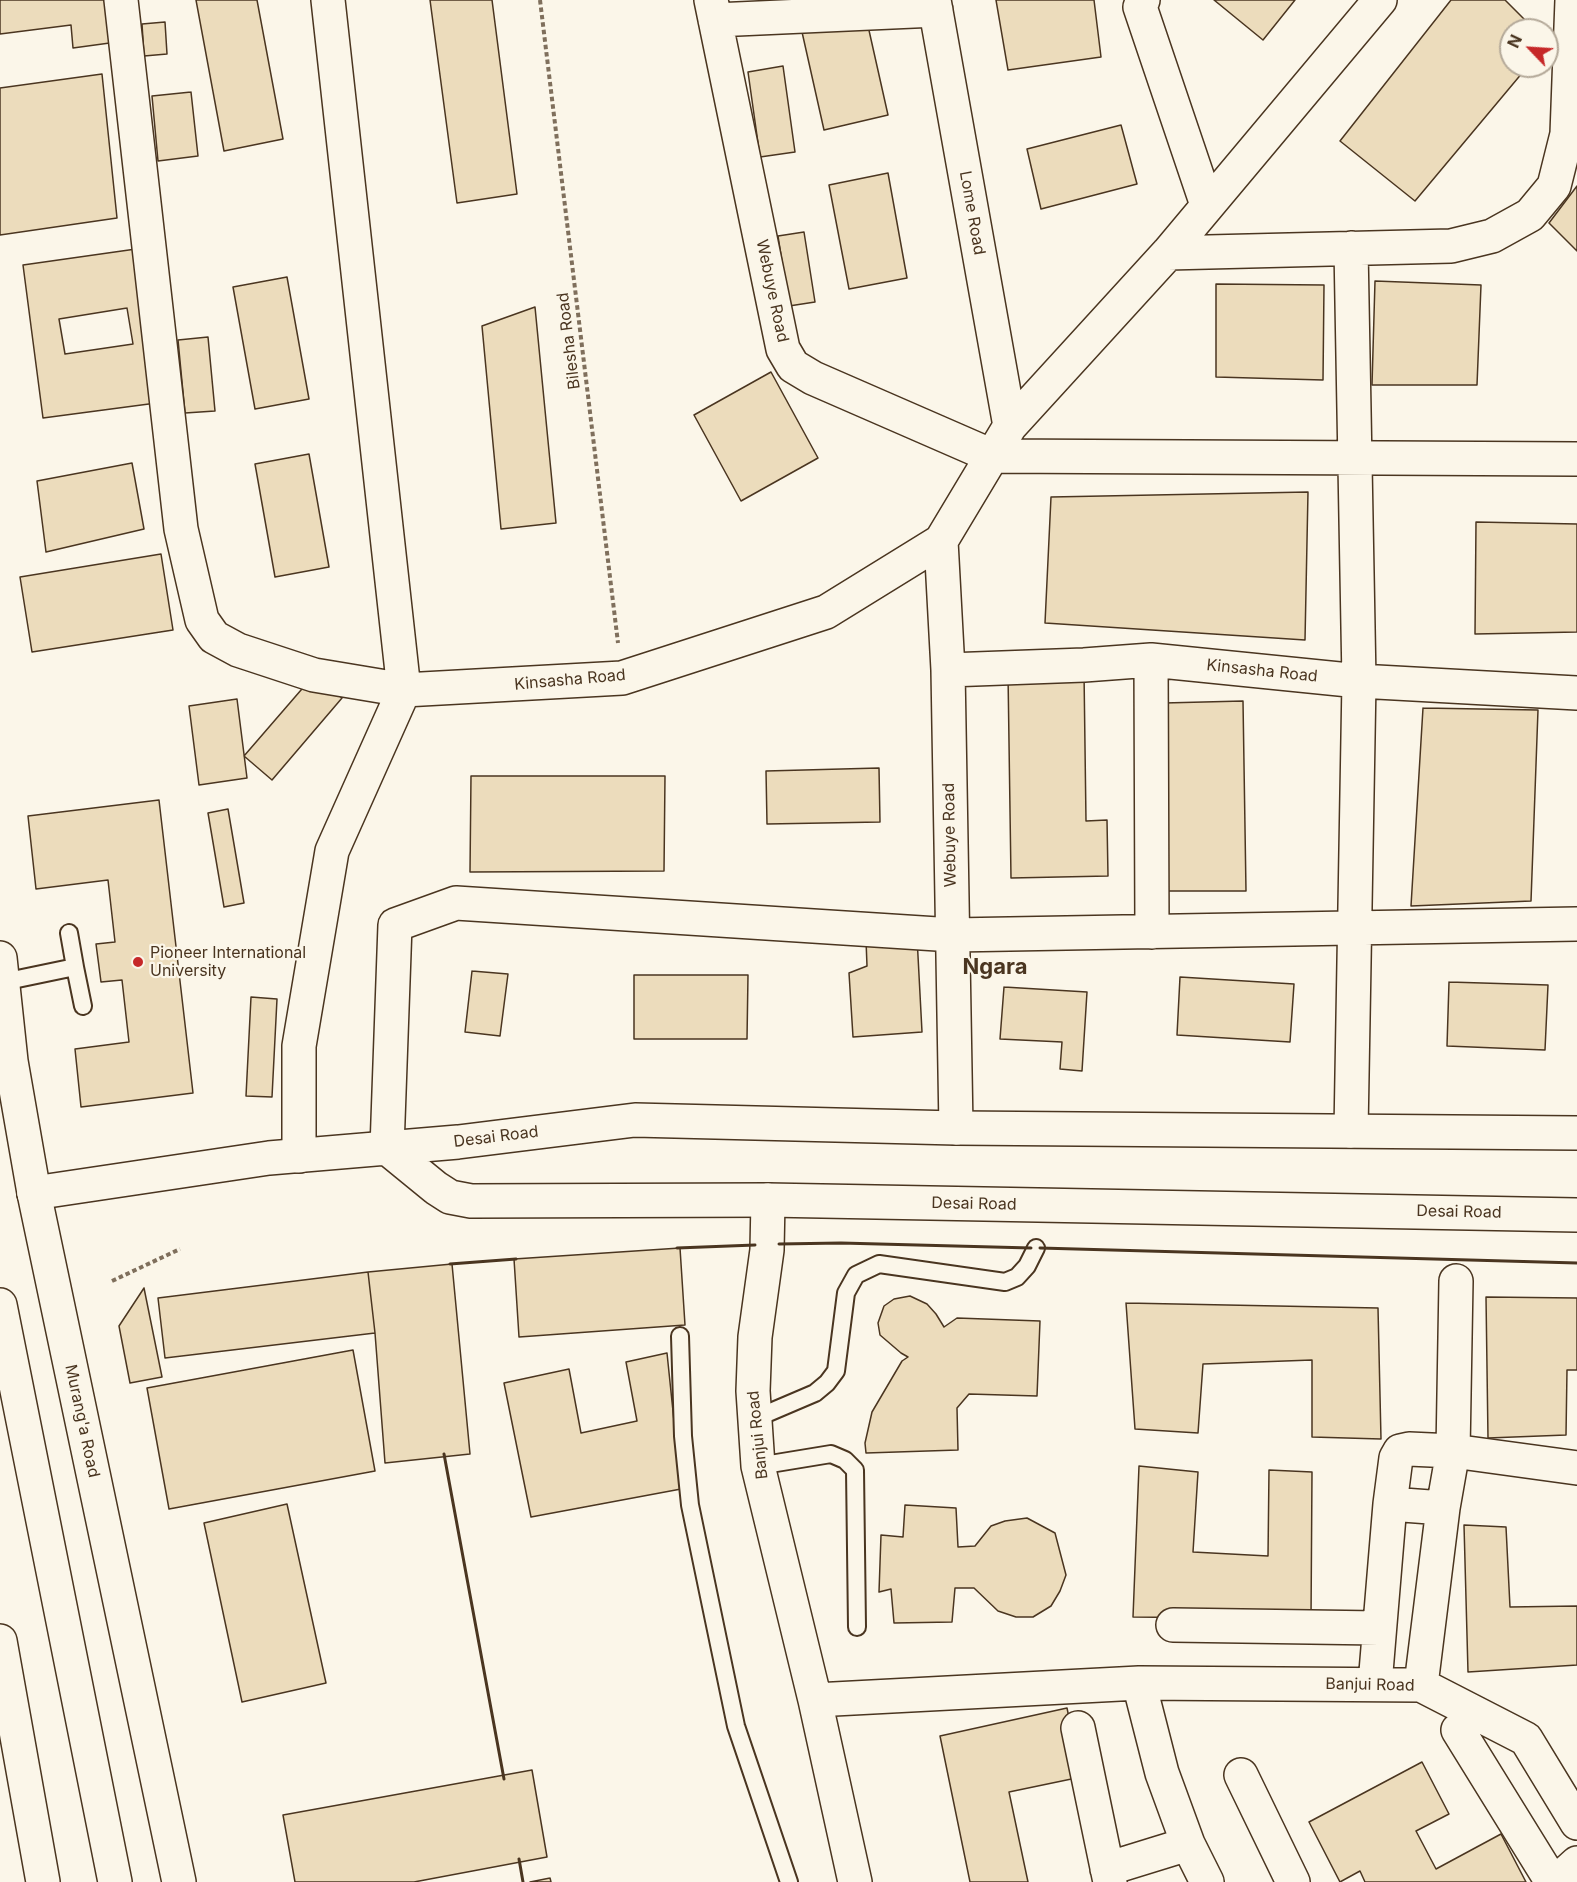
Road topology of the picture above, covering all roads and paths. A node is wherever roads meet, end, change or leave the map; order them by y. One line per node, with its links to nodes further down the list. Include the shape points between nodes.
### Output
1 (121, 0): 21 (main road, Kinsasha Road, via 181,529 202,620 214,637 238,650 314,675)
2 (328, 0): 21 (main road)
3 (540, 0): 19 (path, Bilesha Road)
4 (1143, 0): 9 (main road, via 1140,7)
5 (1380, 0): 9 (main road)
6 (1572, 0): 10 (main road, via 1567,134 1554,186 1530,215 1492,236 1451,246)
7 (935, 5): 8 (main road); 12 (main road, Lome Road)
8 (713, 10): 13 (main road, Webuye Road, via 783,349 793,366)
9 (1208, 205): 11 (main road)
10 (1351, 248): 11 (main road); 14 (main road)
11 (1168, 253): 12 (main road)
12 (1010, 426): 13 (main road)
13 (992, 456): 14 (main road); 16 (main road)
14 (1354, 458): 15 (main road); 20 (main road)
15 (1577, 459)
16 (941, 541): 18 (main road, Webuye Road); 19 (main road, Kinsasha Road, via 826,612)
17 (1150, 660): 18 (main road, Kinsasha Road); 20 (main road, Kinsasha Road); 25 (main road)
18 (948, 670): 27 (main road, Webuye Road)
19 (622, 678): 21 (main road, Kinsasha Road)
20 (1359, 681): 22 (main road, Kinsasha Road); 24 (main road)
21 (404, 690): 35 (main road, via 332,850 300,1046)
22 (1577, 693)
23 (1577, 924): 24 (main road)
24 (1355, 928): 25 (main road); 32 (main road)
25 (1152, 932): 27 (main road)
26 (69, 933): 28 (lane)
27 (953, 935): 31 (main road, Webuye Road); 34 (main road, via 456,903 395,925)
28 (75, 967): 29 (lane); 30 (lane)
29 (2, 970): 36 (main road, Murang'a Road, via 11,1060)
30 (83, 1006)
31 (956, 1128): 32 (main road, Desai Road); 34 (main road, Desai Road, via 635,1120)
32 (1351, 1131): 33 (main road, Desai Road)
33 (1577, 1133)
34 (387, 1148): 35 (main road, Desai Road); 37 (main road, Desai Road, via 450,1197 471,1201)
35 (299, 1156): 36 (main road, Desai Road)
36 (34, 1193): 68 (main road, Murang'a Road)
37 (768, 1200): 38 (main road, Desai Road); 45 (main road, Banjui Road, via 767,1250 755,1337)
38 (1577, 1215)
39 (1036, 1248): 45 (lane, via 1017,1277 1005,1282 879,1264 856,1275 846,1293 836,1371 815,1393)
40 (180, 1249): 41 (path)
41 (112, 1281)
42 (1456, 1281): 46 (main road)
43 (0, 1305): 67 (main road)
44 (680, 1336): 69 (lane, via 690,1505 736,1726)
45 (754, 1419): 47 (main road, Banjui Road)
46 (1453, 1451): 48 (main road); 49 (main road, via 1400,1451); 50 (main road)
47 (758, 1466): 52 (lane, via 831,1454 855,1470); 58 (main road, Banjui Road)
48 (1577, 1468)
49 (1389, 1504): 50 (main road); 53 (main road)
50 (1443, 1508): 57 (main road)
51 (1173, 1625): 53 (main road)
52 (857, 1627)
53 (1379, 1628): 56 (main road)
54 (0, 1641): 66 (main road)
55 (1139, 1683): 56 (main road, Banjui Road); 58 (main road, Banjui Road); 63 (main road, via 1162,1773)
56 (1375, 1684): 57 (main road, Banjui Road)
57 (1421, 1685): 62 (main road, Banjui Road, via 1526,1739)
58 (815, 1701): 70 (main road, Banjui Road)
59 (1078, 1728): 65 (main road)
60 (1458, 1730): 73 (main road)
61 (1241, 1775): 72 (main road)
62 (1577, 1823)
63 (1188, 1844): 65 (main road); 71 (main road)
64 (1577, 1863): 73 (main road)
65 (1109, 1876)
66 (44, 1882)
67 (115, 1882)
68 (179, 1882)
69 (789, 1882)
70 (855, 1882)
71 (1207, 1882)
72 (1293, 1882)
73 (1554, 1882)

